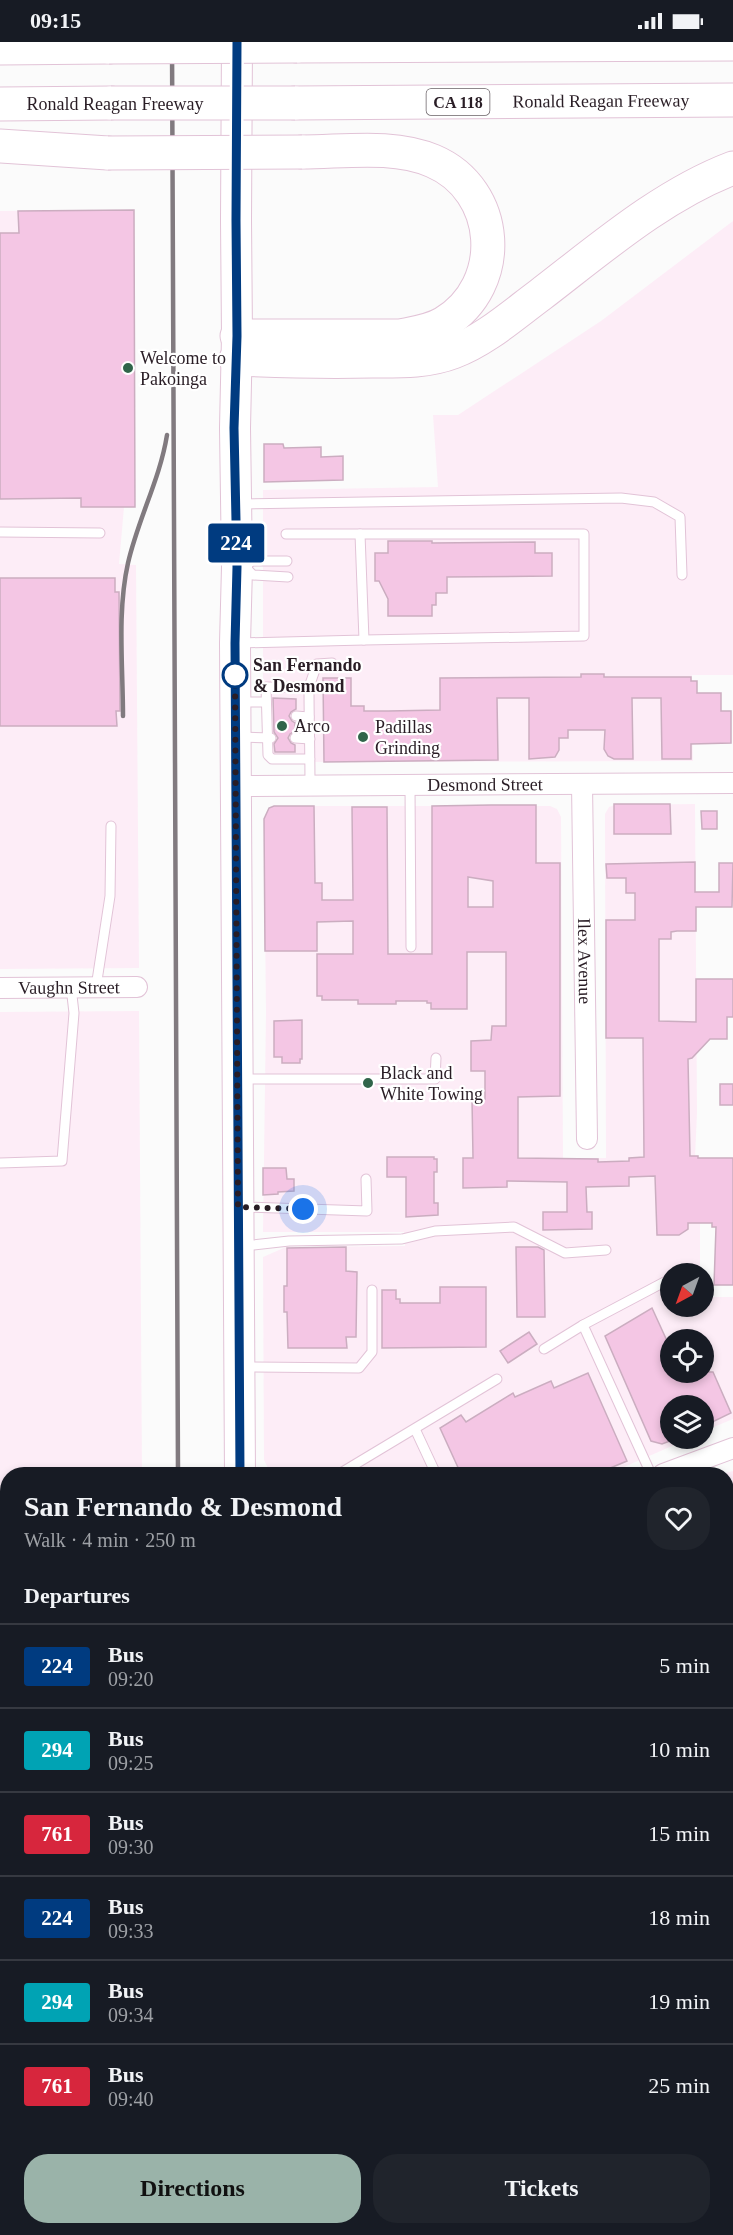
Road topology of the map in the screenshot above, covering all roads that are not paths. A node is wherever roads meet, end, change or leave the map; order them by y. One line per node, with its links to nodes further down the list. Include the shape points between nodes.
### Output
1 (237, 42): 9 (main road)
2 (122, 44): 3 (highway, bridge); 4 (highway)
3 (733, 44)
4 (0, 48)
5 (733, 100): 6 (highway, Ronald Reagan Freeway / CA 118, bridge)
6 (0, 104)
7 (0, 146): 9 (highway, bridge, via 108,153 382,151 411,154 434,162 456,175 471,191 489,235 488,260 479,286 465,306 444,323 400,336)
8 (733, 168): 9 (highway, via 650,213 492,331 453,352 412,361 324,362)
9 (236, 347): 10 (main road)
10 (235, 504): 16 (main road); 17 (lane, via 621,498 654,502 680,517)
11 (0, 532): 12 (lane)
12 (100, 533)
13 (286, 534): 14 (lane)
14 (360, 534): 19 (lane); 19 (lane, via 584,534 584,636)
15 (287, 561): 16 (lane, via 252,561)
16 (241, 567): 18 (lane, via 252,575); 20 (main road)
17 (682, 575)
18 (288, 577)
19 (364, 640): 20 (lane)
20 (235, 643): 23 (main road)
21 (332, 663): 22 (lane, via 317,663)
22 (309, 687): 24 (lane, via 266,687); 26 (lane)
23 (235, 702): 24 (lane); 27 (main road)
24 (266, 702): 28 (lane)
25 (296, 716): 26 (lane)
26 (309, 717): 30 (lane)
27 (236, 737): 28 (lane); 34 (main road)
28 (268, 738): 31 (lane, via 267,755 272,759)
29 (295, 738): 30 (lane)
30 (310, 739): 31 (lane)
31 (310, 759): 35 (lane)
32 (733, 783): 33 (street, Desmond Street)
33 (582, 784): 36 (street, Desmond Street); 45 (street, Ilex Avenue)
34 (236, 786): 35 (street, Desmond Street); 44 (main road)
35 (310, 786): 36 (street, Desmond Street)
36 (410, 786): 38 (lane)
37 (111, 826): 40 (lane, via 110,896)
38 (411, 948)
39 (71, 987): 40 (street, Vaughn Street); 42 (street, Vaughn Street); 46 (lane, via 74,1013 62,1161)
40 (96, 987): 41 (street, Vaughn Street)
41 (137, 987)
42 (0, 988)
43 (436, 1059): 44 (lane, via 435,1079)
44 (238, 1079): 48 (main road)
45 (586, 1139)
46 (0, 1163)
47 (366, 1179): 48 (lane, via 367,1211)
48 (238, 1207): 49 (main road)
49 (239, 1246): 50 (lane, via 402,1239 435,1231 514,1227 565,1253); 55 (main road)
50 (606, 1250)
51 (660, 1284): 53 (lane)
52 (372, 1290): 55 (lane, via 372,1352 359,1368)
53 (584, 1325): 54 (lane); 62 (lane)
54 (544, 1349)
55 (239, 1367): 59 (main road)
56 (497, 1379): 57 (lane)
57 (415, 1429): 60 (lane); 61 (lane)
58 (733, 1448): 63 (street)
59 (240, 1467)
60 (351, 1467)
61 (433, 1467)
62 (648, 1467)
63 (682, 1467)

